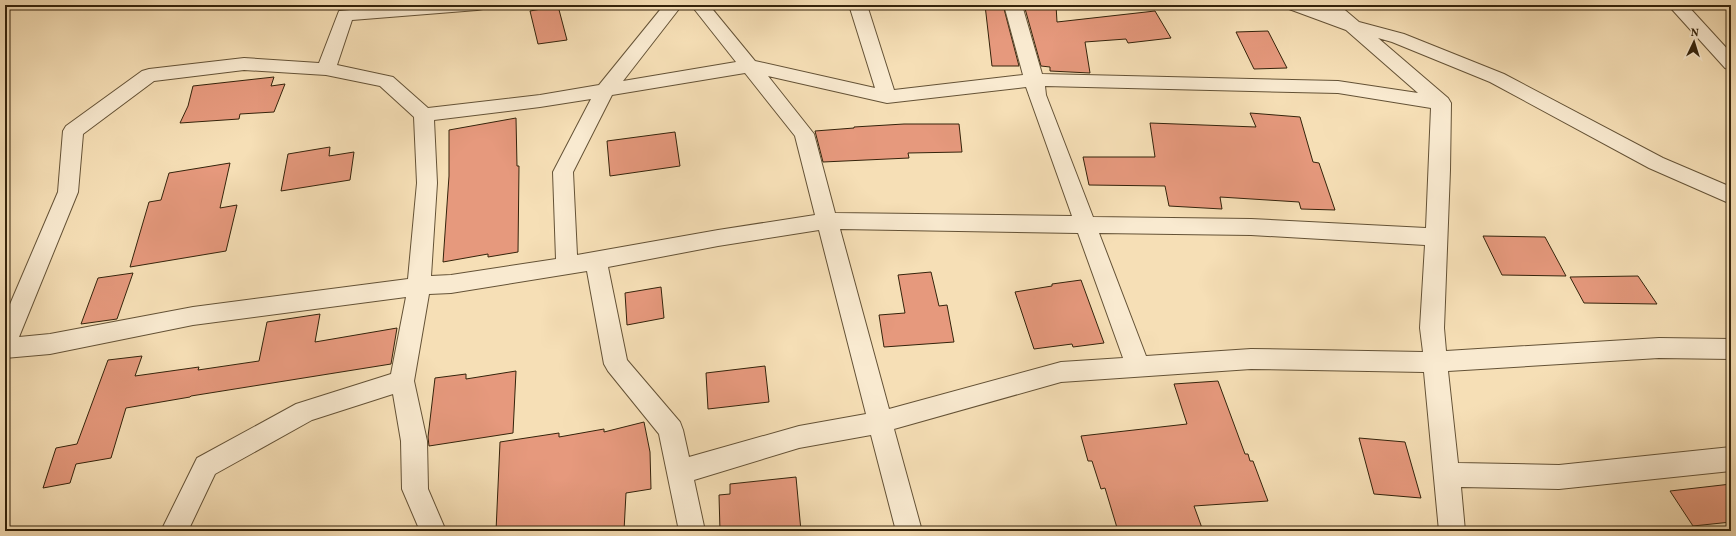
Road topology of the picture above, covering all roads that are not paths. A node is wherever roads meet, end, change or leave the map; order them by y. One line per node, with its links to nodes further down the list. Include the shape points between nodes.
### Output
1 (477, 5): 9 (street)
2 (673, 5): 15 (street)
3 (700, 5): 12 (street)
4 (858, 5): 16 (street)
5 (1013, 5): 14 (street)
6 (1295, 5): 10 (street)
7 (1328, 5): 10 (street)
8 (1678, 5): 11 (street)
9 (347, 10): 13 (street)
10 (1351, 26): 17 (street); 19 (street, via 1398,38 1497,78 1656,163)
11 (1730, 62)
12 (749, 66): 15 (street); 16 (street); 20 (street, via 804,134)
13 (326, 69): 18 (street, via 386,81); 26 (street, via 244,64 149,75 73,131 68,192)
14 (1034, 80): 16 (street); 17 (street, via 1338,88); 21 (street, via 1037,95)
15 (606, 89): 18 (street, via 540,101); 24 (street, via 563,172)
16 (887, 97)
17 (1441, 104): 22 (street)
18 (424, 116): 25 (street, via 427,183)
19 (1731, 196)
20 (826, 221): 21 (street); 23 (street); 32 (street)
21 (1084, 224): 22 (street, via 1251,227); 30 (street)
22 (1436, 237): 29 (street, via 1432,328)
23 (596, 261): 24 (street); 34 (street, via 616,364 671,430)
24 (567, 266): 25 (street, via 451,284)
25 (419, 286): 27 (street, via 193,316 50,344); 31 (street)
26 (5, 343)
27 (5, 348)
28 (1731, 349): 29 (street, via 1659,348)
29 (1435, 362): 30 (street, via 1251,359); 35 (street)
30 (1138, 366): 32 (street, via 1061,372)
31 (402, 381): 36 (street, via 305,412 206,466); 37 (street, via 414,441 415,488)
32 (880, 422): 34 (street, via 799,437); 39 (street)
33 (1731, 459): 35 (street, via 1559,477)
34 (680, 472): 38 (street)
35 (1446, 475): 40 (street)
36 (174, 531)
37 (433, 531)
38 (692, 531)
39 (909, 531)
40 (1452, 531)

